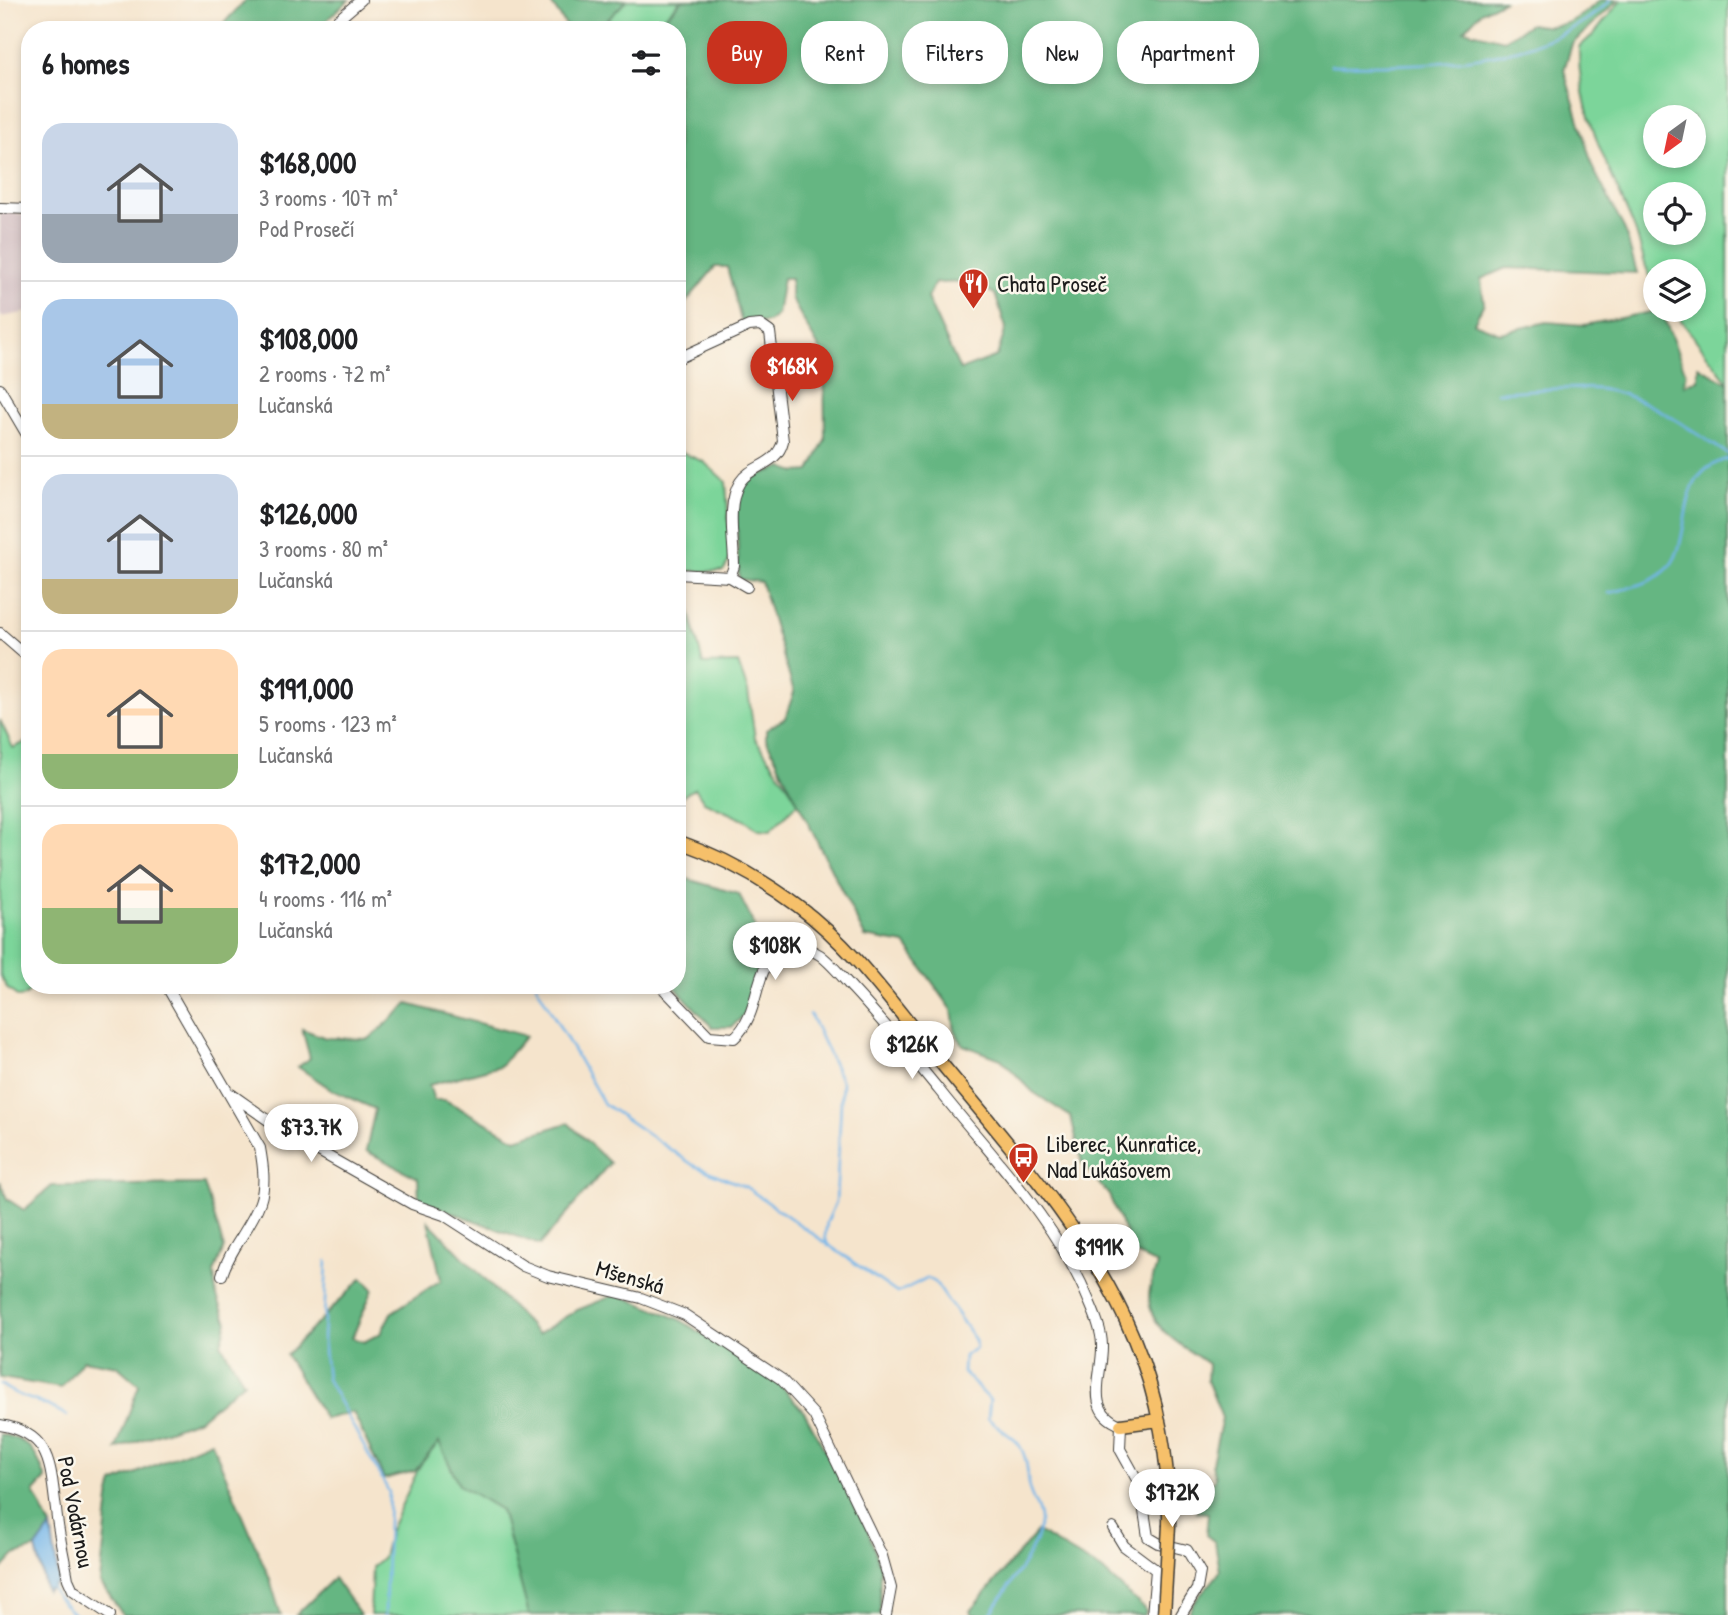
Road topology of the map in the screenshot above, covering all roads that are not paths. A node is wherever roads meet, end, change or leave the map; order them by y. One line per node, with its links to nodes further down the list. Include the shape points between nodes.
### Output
1 (361, 0): 2 (street)
2 (336, 21)
3 (0, 208): 4 (street)
4 (21, 209)
5 (686, 355): 9 (street, via 749,326 760,325 769,332 783,441 776,457 745,477 735,494)
6 (0, 389): 7 (street)
7 (21, 425)
8 (686, 575): 9 (street)
9 (730, 577): 10 (street)
10 (747, 587)
11 (0, 633): 12 (street)
12 (21, 651)
13 (686, 845): 18 (main road, via 726,862 799,906 857,959 1021,1161 1095,1262 1135,1340)
14 (171, 994): 16 (street)
15 (669, 994): 20 (street, via 709,1035 734,1038 754,1012 764,967 777,954 803,949 829,964 913,1058 1061,1245 1099,1328 1098,1403 1108,1418)
16 (231, 1094): 17 (street, via 260,1148 264,1174 261,1201); 23 (street, Mšenská, via 285,1132 412,1204 444,1215 523,1266 674,1310 781,1378 814,1415 874,1538 891,1588)
17 (222, 1275)
18 (1159, 1420): 20 (main road); 25 (main road, bridge, via 1169,1525)
19 (0, 1425): 22 (street, Pod Vodárnou, via 25,1432 41,1445 52,1474 68,1579 73,1590)
20 (1121, 1425): 26 (street, via 1120,1448 1140,1485 1148,1536 1187,1550 1200,1572 1197,1589)
21 (1114, 1528): 24 (street, via 1124,1546 1156,1570)
22 (110, 1615)
23 (886, 1615)
24 (1152, 1615)
25 (1164, 1615)
26 (1181, 1615)

